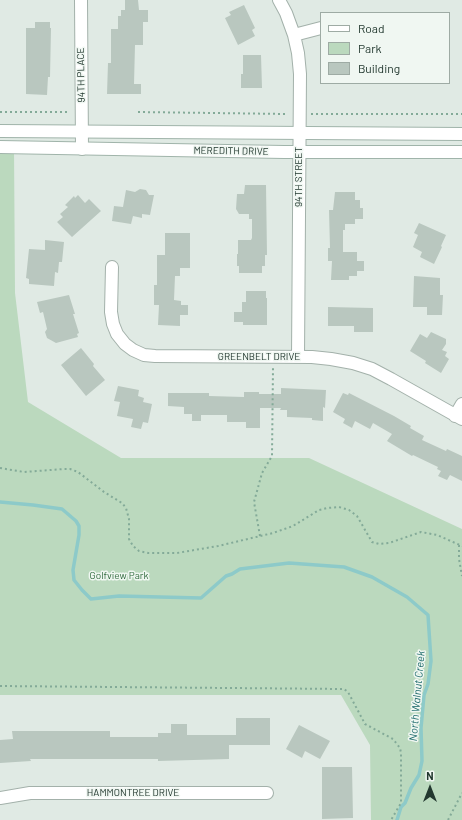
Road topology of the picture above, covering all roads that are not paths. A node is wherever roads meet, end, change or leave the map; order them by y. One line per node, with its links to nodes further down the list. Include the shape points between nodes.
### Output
1 (81, 0): 6 (street, 94TH PLACE)
2 (279, 0): 4 (street, 94TH STREET)
3 (320, 28): 4 (street)
4 (294, 35): 7 (street, 94TH STREET, via 300,74)
5 (0, 131): 6 (street, MEREDITH DRIVE)
6 (82, 133): 7 (street, MEREDITH DRIVE); 10 (street, 94TH PLACE)
7 (300, 133): 8 (street, MEREDITH DRIVE); 11 (street, 94TH STREET)
8 (462, 134)
9 (0, 147): 10 (street, MEREDITH DRIVE)
10 (82, 149): 11 (street, MEREDITH DRIVE)
11 (300, 152): 12 (street, MEREDITH DRIVE); 14 (street, 94TH STREET)
12 (462, 152)
13 (112, 267): 14 (street, GREENBELT DRIVE, via 113,324 124,344 144,355)
14 (298, 357): 16 (street, GREENBELT DRIVE, via 331,358 372,369)
15 (462, 404): 16 (street)
16 (459, 417)
17 (267, 793): 18 (street, HAMMONTREE DRIVE, via 30,793)
18 (0, 798)

